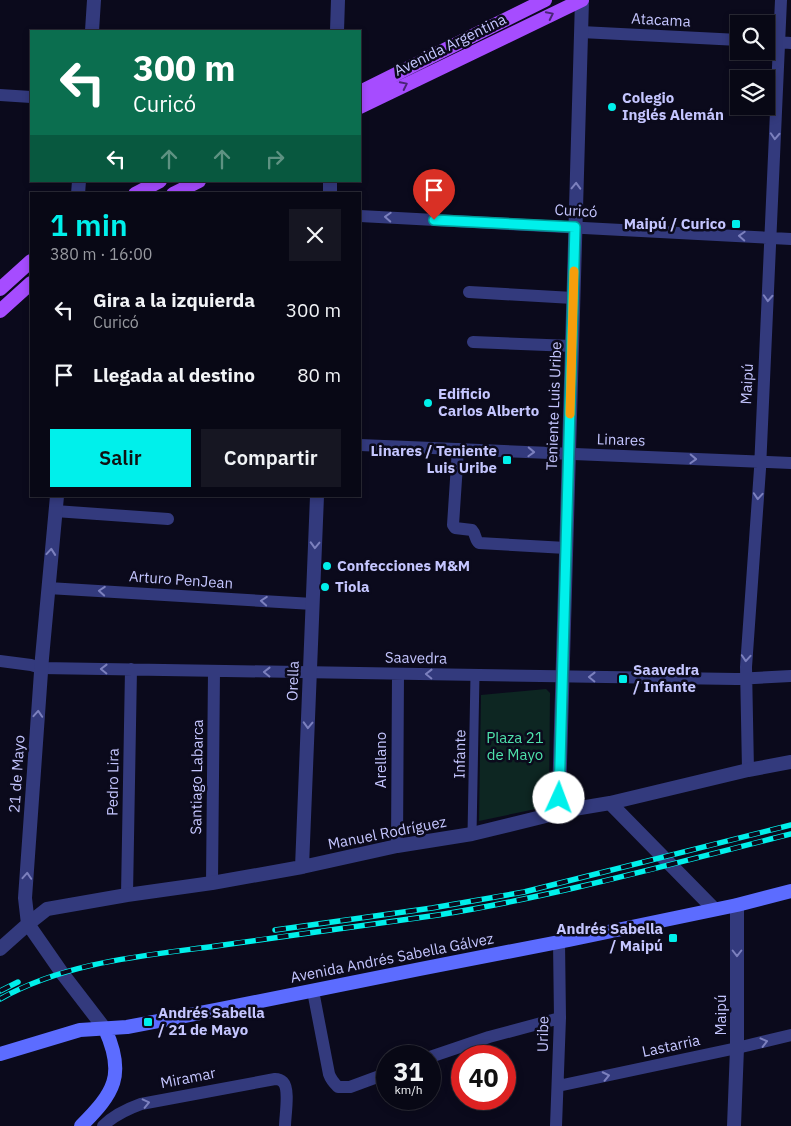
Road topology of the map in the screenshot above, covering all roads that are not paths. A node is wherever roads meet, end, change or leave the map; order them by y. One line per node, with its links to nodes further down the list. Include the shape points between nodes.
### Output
1 (94, 0): 6 (street)
2 (338, 0): 7 (street)
3 (546, 0): 11 (main road, Avenida Argentina)
4 (582, 0): 8 (street, Teniente Luis Uribe); 14 (main road, Avenida Argentina, one-way to 4)
5 (781, 0): 10 (street, Maipú)
6 (92, 30)
7 (337, 30)
8 (581, 32): 9 (street, Atacama); 20 (street, Teniente Luis Uribe, one-way to 8)
9 (730, 40)
10 (785, 42): 21 (street, Maipú, one-way to 21)
11 (361, 92)
12 (0, 95): 13 (street)
13 (30, 97)
14 (361, 106)
15 (158, 182): 17 (main road)
16 (197, 182): 18 (main road)
17 (138, 192)
18 (177, 192)
19 (361, 216): 20 (street, Curicó, one-way to 19)
20 (575, 227): 21 (street, Curicó, one-way to 20); 27 (street, Teniente Luis Uribe)
21 (770, 238): 22 (street, Curicó); 34 (street, Maipú, one-way to 34)
22 (791, 239)
23 (30, 262): 25 (main road)
24 (30, 284): 28 (main road)
25 (0, 288)
26 (469, 292): 27 (street)
27 (573, 298): 30 (street, Teniente Luis Uribe)
28 (0, 311)
29 (473, 342): 30 (street)
30 (572, 346): 33 (street, Teniente Luis Uribe)
31 (361, 445): 32 (street, Linares)
32 (458, 449): 33 (street, Linares, one-way to 33); 40 (street, via 455,528 472,530 479,543)
33 (569, 454): 34 (street, Linares, one-way to 34); 40 (street, Teniente Luis Uribe)
34 (760, 462): 35 (street, Linares); 52 (street, Maipú, one-way to 52)
35 (791, 463)
36 (56, 497): 38 (street, 21 de Mayo)
37 (317, 497): 42 (street, Orella, one-way to 42)
38 (56, 511): 39 (street); 41 (street, 21 de Mayo, one-way to 38)
39 (168, 519)
40 (566, 548): 50 (street, Teniente Luis Uribe)
41 (48, 588): 42 (street, Arturo PenJean, one-way to 41); 44 (street, 21 de Mayo)
42 (312, 604): 47 (street, Orella)
43 (0, 661): 44 (street, Saavedra)
44 (41, 668): 45 (street, Saavedra, one-way to 44); 65 (street, 21 de Mayo, one-way to 44, via 25,898)
45 (131, 669): 46 (street, Saavedra); 62 (street, Pedro Lira)
46 (214, 671): 47 (street, Saavedra, one-way to 46); 60 (street, Santiago Labarca)
47 (310, 672): 48 (street, Saavedra); 59 (street, Orella, one-way to 59)
48 (398, 674): 49 (street, Saavedra, one-way to 48); 58 (street, Arellano)
49 (475, 675): 50 (street, Saavedra); 57 (street, Infante)
50 (562, 676): 52 (street, Saavedra, one-way to 50); 56 (street, Teniente Luis Uribe)
51 (791, 676): 52 (street, Saavedra)
52 (745, 679): 54 (street, Maipú)
53 (791, 762): 54 (street, Manuel Rodríguez)
54 (748, 770): 55 (street, Manuel Rodríguez)
55 (610, 803): 56 (street, Manuel Rodríguez); 64 (street)
56 (561, 812): 57 (street, Manuel Rodríguez)
57 (472, 834): 58 (street, Manuel Rodríguez)
58 (397, 846): 59 (street, Manuel Rodríguez)
59 (302, 867): 60 (street, Manuel Rodríguez)
60 (212, 883): 62 (street, Manuel Rodríguez)
61 (791, 891): 63 (main road, Avenida Andrés Sabella Gálvez)
62 (127, 895): 65 (street, Manuel Rodríguez, via 47,909)
63 (737, 904): 64 (main road, Avenida Andrés Sabella Gálvez); 72 (street, Maipú, one-way to 72)
64 (714, 909): 66 (main road, Avenida Andrés Sabella Gálvez)
65 (28, 924): 67 (street, Manuel Rodríguez); 70 (street, 21 de Mayo)
66 (558, 942): 68 (main road, Avenida Andrés Sabella Gálvez); 69 (street, Uribe)
67 (0, 949)
68 (313, 991): 70 (main road, Avenida Andrés Sabella Gálvez); 75 (street, via 331,1080 338,1087 350,1087)
69 (560, 1018): 74 (street); 76 (street, Uribe)
70 (105, 1029): 73 (main road, Avenida Andrés Sabella Gálvez, via 80,1030); 77 (main road, via 115,1057 113,1084 104,1102)
71 (791, 1035): 72 (street, Lastarria, one-way to 71)
72 (737, 1048): 76 (street, Lastarria, one-way to 72); 81 (street, Maipú)
73 (0, 1054)
74 (441, 1054)
75 (376, 1077)
76 (558, 1086): 80 (street, Uribe)
77 (81, 1126)
78 (103, 1126): 79 (street, Miramar, one-way to 79, via 122,1112 141,1104 275,1079 284,1083)
79 (285, 1126)
80 (556, 1126)
81 (734, 1126)

